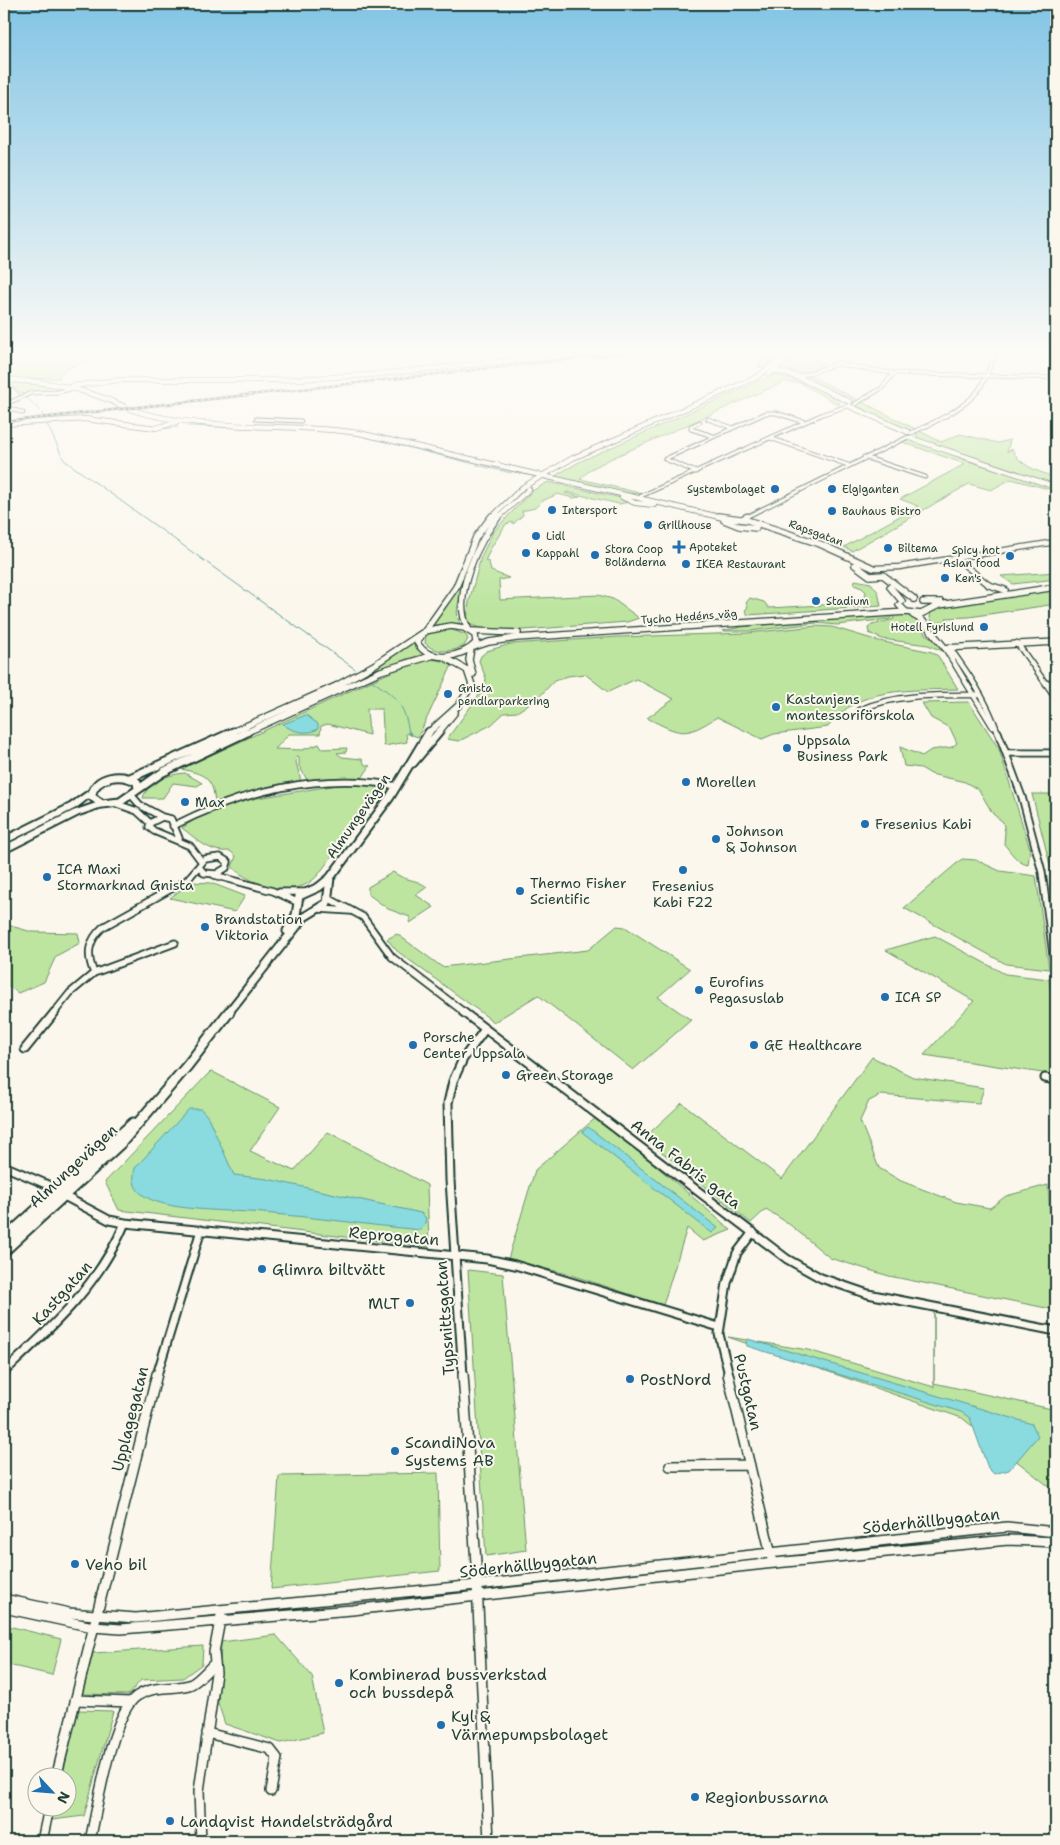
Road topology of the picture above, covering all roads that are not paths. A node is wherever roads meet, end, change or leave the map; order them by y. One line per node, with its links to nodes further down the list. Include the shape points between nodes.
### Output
1 (372, 437): 10 (main road)
2 (620, 437): 13 (main road, via 573,458)
3 (629, 437): 13 (main road)
4 (711, 437): 12 (street, via 665,459)
5 (904, 437): 8 (street)
6 (913, 437): 16 (main road)
7 (770, 438): 9 (street); 12 (street)
8 (864, 457): 9 (street); 14 (street)
9 (848, 465): 22 (street)
10 (495, 466): 11 (main road); 13 (main road)
11 (510, 471): 13 (main road); 15 (main road, via 524,477)
12 (696, 472): 17 (street)
13 (541, 477): 15 (main road); 18 (main road); 20 (main road); 43 (main road, via 505,510 482,540 460,609 461,618)
14 (925, 477)
15 (523, 487): 44 (main road, via 497,510 476,537 456,586)
16 (1056, 487)
17 (653, 492): 18 (street); 19 (street)
18 (638, 496): 19 (main road); 20 (main road)
19 (647, 498): 21 (main road, via 646,502); 23 (main road)
20 (630, 500): 21 (main road)
21 (640, 503): 24 (main road)
22 (753, 514): 23 (street); 25 (street)
23 (739, 519): 24 (main road); 25 (main road)
24 (733, 523): 25 (main road)
25 (748, 523): 29 (main road, Rapsgatan, via 820,544); 30 (main road, Rapsgatan, via 830,552)
26 (1056, 542): 27 (street)
27 (956, 558): 28 (street); 34 (street)
28 (899, 567): 29 (street); 31 (street)
29 (874, 568): 30 (main road); 31 (main road, Rapsgatan)
30 (864, 571): 32 (main road, Rapsgatan)
31 (883, 574): 32 (main road); 38 (main road)
32 (873, 577): 40 (main road, via 896,592)
33 (1056, 581): 36 (main road)
34 (989, 585): 36 (main road); 37 (main road, via 992,590)
35 (1056, 586): 41 (main road, via 949,604)
36 (1005, 590): 37 (main road)
37 (985, 594): 39 (main road)
38 (914, 599): 39 (main road); 40 (main road, Tycho Hedéns väg)
39 (923, 602): 41 (main road)
40 (900, 603): 42 (main road); 43 (main road, Tycho Hedéns väg, via 881,609 520,633)
41 (928, 611): 42 (main road, Tycho Hedéns väg); 48 (main road, via 928,619)
42 (908, 613): 47 (main road, Tycho Hedéns väg, via 517,638); 48 (main road, via 922,620)
43 (470, 630): 44 (main road, Tycho Hedéns väg, via 450,625 436,626); 47 (main road, Almungevägen, via 477,639)
44 (423, 632): 49 (main road, via 418,637 418,646); 60 (main road, via 336,686)
45 (1056, 642): 46 (main road)
46 (1017, 643): 48 (main road); 50 (street)
47 (472, 648): 49 (main road, Tycho Hedéns väg, via 457,655); 59 (main road, Almungevägen, via 470,667 475,683 472,694)
48 (947, 648): 52 (street); 53 (street)
49 (438, 655): 59 (main road, Almungevägen, via 465,668 471,676 471,688 426,736); 62 (main road, Tycho Hedéns väg, via 397,665 341,689 160,773)
50 (1048, 683): 51 (street); 54 (street)
51 (1056, 683)
52 (973, 695): 53 (street); 55 (street, via 894,698); 56 (street)
53 (981, 695): 56 (street)
54 (1056, 698)
55 (859, 710)
56 (998, 735): 57 (street)
57 (1006, 753): 58 (street); 93 (street, via 1042,872)
58 (1056, 753)
59 (406, 770): 61 (main road, Almungevägen)
60 (130, 778): 62 (main road, via 137,782); 63 (main road, via 104,780)
61 (397, 786): 69 (street, via 359,780 299,786 221,803); 81 (main road, Almungevägen)
62 (138, 789): 64 (main road, Tycho Hedéns väg)
63 (91, 792): 65 (main road, via 93,799); 74 (highway, via 73,806)
64 (133, 796): 66 (main road); 67 (street, via 140,805)
65 (102, 804): 66 (main road); 75 (highway)
66 (116, 804): 70 (street, via 137,811)
67 (162, 817): 68 (street); 70 (street)
68 (171, 818): 69 (street); 71 (street)
69 (188, 818): 71 (street)
70 (150, 822): 72 (street, via 150,829)
71 (173, 826): 72 (street, via 165,832); 73 (street)
72 (158, 832): 73 (street)
73 (179, 838): 76 (street)
74 (4, 841)
75 (4, 850)
76 (196, 851): 77 (street); 78 (street)
77 (215, 856): 78 (street); 79 (street, via 226,860)
78 (201, 864): 80 (street); 82 (street)
79 (226, 868): 80 (street, via 220,873); 83 (street)
80 (209, 874): 82 (street); 83 (street)
81 (330, 878): 85 (main road, Almungevägen); 86 (main road, Almungevägen)
82 (187, 880): 92 (street, via 117,918 92,937 88,952)
83 (239, 882): 84 (street)
84 (273, 891): 85 (street); 87 (street)
85 (309, 891): 86 (main road, via 320,891); 87 (main road, Almungevägen, via 299,896)
86 (327, 897): 88 (main road, Almungevägen, via 327,903); 89 (street, Anna Fabris gata)
87 (297, 904): 88 (main road, via 304,910); 91 (main road, Almungevägen, via 296,914)
88 (316, 910): 89 (street); 91 (main road, Almungevägen, via 304,917)
89 (354, 912): 94 (street, Anna Fabris gata, via 367,921 392,957)
90 (174, 942): 92 (street)
91 (282, 942): 99 (main road, Almungevägen, via 159,1100 121,1143)
92 (94, 973): 95 (street, via 70,993)
93 (1056, 975)
94 (485, 1029): 102 (street, Anna Fabris gata); 105 (street, Typsnittsgatan, via 463,1059 448,1103)
95 (25, 1050)
96 (1044, 1078): 97 (street)
97 (1056, 1080)
98 (4, 1166): 99 (street, Reprogatan)
99 (61, 1194): 100 (street, Reprogatan, via 109,1220); 103 (main road, Almungevägen); 104 (main road, Almungevägen)
100 (125, 1223): 101 (street, Reprogatan); 108 (street, Kastgatan, via 104,1267 67,1312)
101 (202, 1230): 105 (street, Reprogatan, via 235,1236); 120 (street, Upplagegatan, via 164,1346)
102 (753, 1232): 106 (street, Pustgatan, via 737,1253); 107 (street, Anna Fabris gata, via 787,1259 821,1278 848,1288)
103 (4, 1239)
104 (4, 1250)
105 (455, 1255): 106 (street, Reprogatan, via 515,1265); 114 (street, Typsnittsgatan)
106 (719, 1327): 109 (street, Pustgatan)
107 (1056, 1331)
108 (4, 1372)
109 (750, 1465): 110 (street); 113 (street, Pustgatan)
110 (670, 1466)
111 (1056, 1532): 113 (street, Söderhällbygatan, via 1007,1527)
112 (1056, 1542): 113 (street, Söderhällbygatan, via 1008,1540)
113 (772, 1558): 114 (street, Söderhällbygatan); 115 (street, Söderhällbygatan)
114 (477, 1585): 115 (street, Typsnittsgatan); 118 (street, Söderhällbygatan)
115 (477, 1598): 119 (street, Söderhällbygatan); 131 (street, Typsnittsgatan)
116 (4, 1599): 120 (street, Söderhällbygatan)
117 (4, 1608): 120 (street, Söderhällbygatan)
118 (222, 1610): 119 (street); 120 (street, Söderhällbygatan)
119 (220, 1622): 120 (street, Söderhällbygatan, via 121,1629); 121 (street)
120 (94, 1623): 122 (street, Upplagegatan)
121 (215, 1663): 123 (street, via 190,1685 153,1688); 124 (street)
122 (75, 1700): 123 (street); 125 (street, Upplagegatan)
123 (130, 1702): 129 (street, via 124,1710 110,1751)
124 (207, 1733): 126 (street, via 270,1749 277,1758); 130 (street, via 199,1791)
125 (58, 1768)
126 (271, 1791)
127 (47, 1818): 128 (street)
128 (42, 1841)
129 (90, 1841)
130 (201, 1841)
131 (489, 1841)

